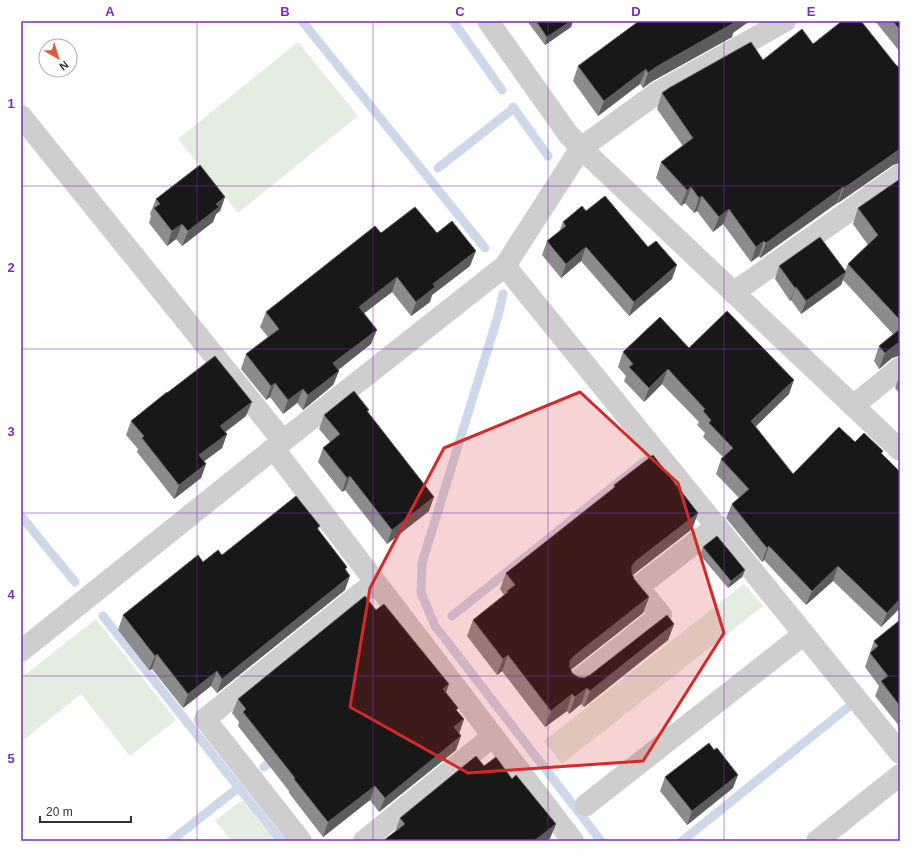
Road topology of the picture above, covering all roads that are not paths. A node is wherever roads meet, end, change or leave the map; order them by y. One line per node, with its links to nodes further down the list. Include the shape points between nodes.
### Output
1 (488, 21): 4 (street, via 568,134)
2 (781, 22): 4 (street, via 657,93)
3 (21, 116): 10 (street)
4 (581, 148): 6 (street); 7 (street)
5 (900, 175): 7 (street)
6 (505, 266): 10 (street); 12 (street)
7 (733, 293): 9 (street)
8 (900, 368): 9 (street)
9 (853, 406): 11 (street)
10 (278, 445): 13 (street); 15 (street)
11 (900, 450)
12 (717, 526): 14 (street); 16 (street, via 638,587 660,615)
13 (375, 582): 17 (street); 21 (street, via 205,719)
14 (804, 634): 18 (street); 20 (street)
15 (21, 651)
16 (576, 682)
17 (493, 736): 22 (street); 23 (street)
18 (900, 753)
19 (900, 775): 24 (street)
20 (586, 805)
21 (301, 841)
22 (364, 841)
23 (573, 841)
24 (817, 841)

